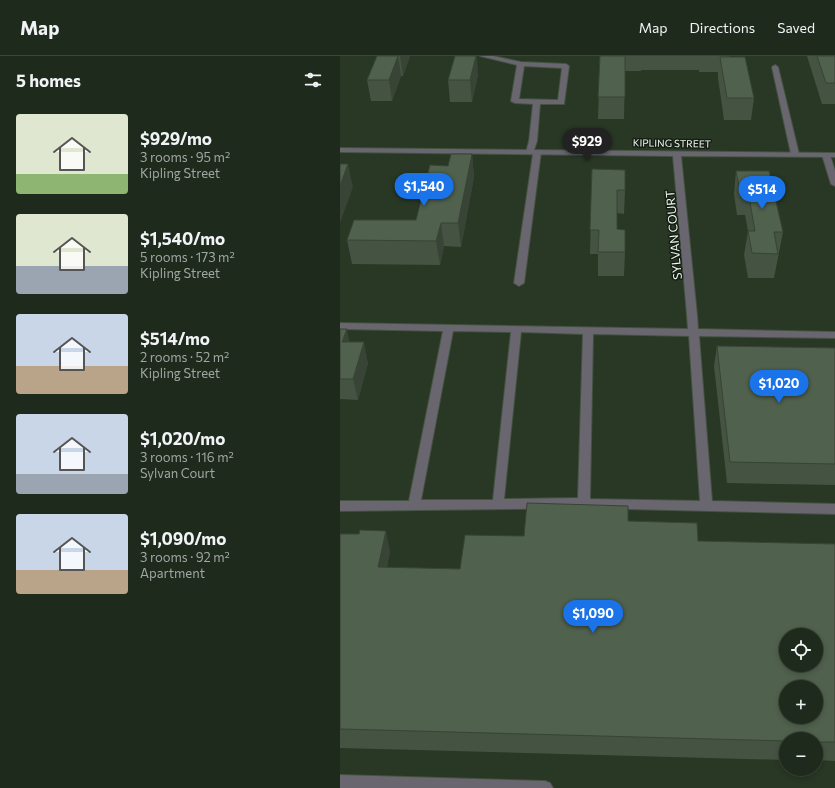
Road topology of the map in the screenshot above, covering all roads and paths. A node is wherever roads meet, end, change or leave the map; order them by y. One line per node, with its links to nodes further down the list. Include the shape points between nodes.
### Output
1 (482, 56): 2 (street)
2 (521, 64): 4 (street, via 515,102); 4 (street, via 566,66 562,102)
3 (775, 67): 8 (street)
4 (537, 102): 6 (street)
5 (340, 150): 6 (street, KIPLING STREET)
6 (533, 152): 7 (street, KIPLING STREET); 11 (street)
7 (677, 153): 8 (street, KIPLING STREET); 16 (street, SYLVAN COURT)
8 (795, 154): 9 (street, KIPLING STREET)
9 (831, 155): 10 (street)
10 (835, 184)
11 (519, 283)
12 (340, 326): 13 (street)
13 (449, 328): 14 (street); 20 (street)
14 (516, 329): 15 (street); 19 (street)
15 (588, 331): 16 (street); 18 (street)
16 (692, 333): 17 (street); 21 (street, SYLVAN COURT)
17 (835, 335)
18 (584, 503): 19 (street); 21 (street)
19 (498, 504): 20 (street)
20 (414, 505): 22 (street)
21 (706, 505): 23 (street)
22 (340, 506)
23 (835, 509)
24 (340, 782): 25 (street)
25 (545, 788)

